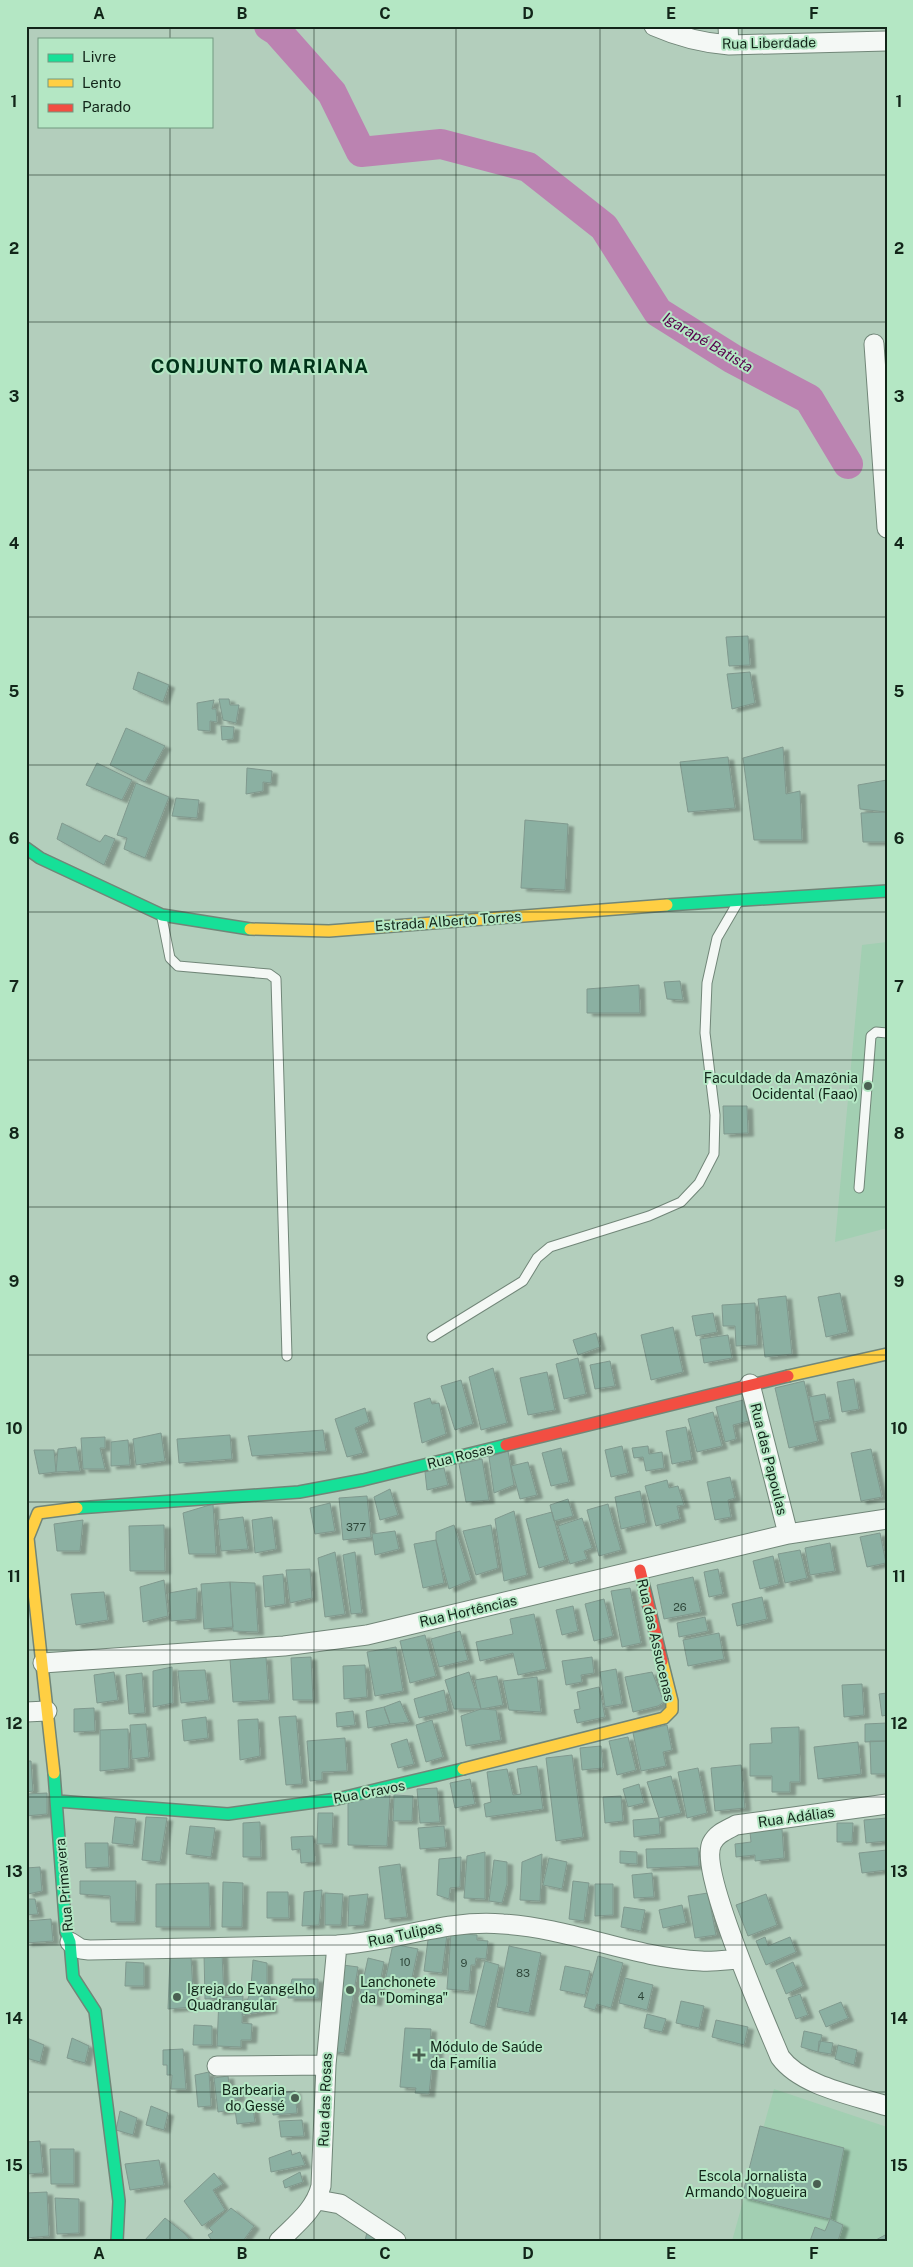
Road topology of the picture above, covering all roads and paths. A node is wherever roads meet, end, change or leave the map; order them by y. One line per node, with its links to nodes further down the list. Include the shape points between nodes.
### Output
1 (654, 26): 2 (street, Rua Liberdade, via 705,43)
2 (729, 36): 3 (street, Rua Liberdade)
3 (887, 41)
4 (874, 344): 5 (street)
5 (887, 528)
6 (26, 848): 9 (street, Estrada Alberto Torres, via 40,858)
7 (887, 891): 8 (street, Estrada Alberto Torres)
8 (740, 899): 9 (street, Estrada Alberto Torres, via 329,931 237,928); 12 (lane, via 717,938 707,983 705,1033 716,1115 714,1154 699,1183 681,1202 550,1247 537,1258 523,1281)
9 (162, 915): 14 (lane, via 170,958 178,966 269,974 276,979)
10 (887, 1033): 11 (lane, via 876,1032 871,1036)
11 (858, 1188)
12 (432, 1337)
13 (887, 1354): 15 (street, Rua Rosas)
14 (287, 1356)
15 (750, 1384): 17 (street, Rua Rosas, via 363,1480 299,1492 50,1510 38,1513); 18 (street, Rua das Papoulas)
16 (887, 1519): 18 (street, Rua Hortências)
17 (32, 1524): 20 (street, Rua Primavera, via 28,1538)
18 (788, 1534): 19 (street, Rua Hortências)
19 (640, 1570): 20 (street, Rua Hortências, via 367,1635 284,1646); 21 (street, Rua das Assucenas)
20 (43, 1663): 22 (street, Rua Primavera)
21 (672, 1710): 24 (street, Rua Cravos, via 653,1722 426,1780 287,1808 228,1814)
22 (47, 1711): 23 (street); 24 (street, Rua Primavera)
23 (26, 1712)
24 (57, 1801): 26 (street, Rua Primavera, via 66,1932)
25 (887, 1804): 28 (street, Rua Adálias, via 736,1825 721,1832 711,1844 709,1864)
26 (70, 1942): 27 (street, Rua Tulipas, via 89,1950); 33 (street, Rua Primavera, via 73,1977 94,2011 119,2201)
27 (337, 1945): 28 (street, Rua Tulipas, via 376,1941 454,1924 502,1924 541,1929 665,1957 701,1962); 29 (street, Rua das Rosas)
28 (739, 1959): 31 (street, via 787,2067 805,2079)
29 (326, 2065): 30 (street); 32 (street, Rua das Rosas)
30 (217, 2066)
31 (887, 2106)
32 (318, 2200): 34 (street); 35 (street, via 340,2204)
33 (117, 2241)
34 (279, 2241)
35 (396, 2241)

